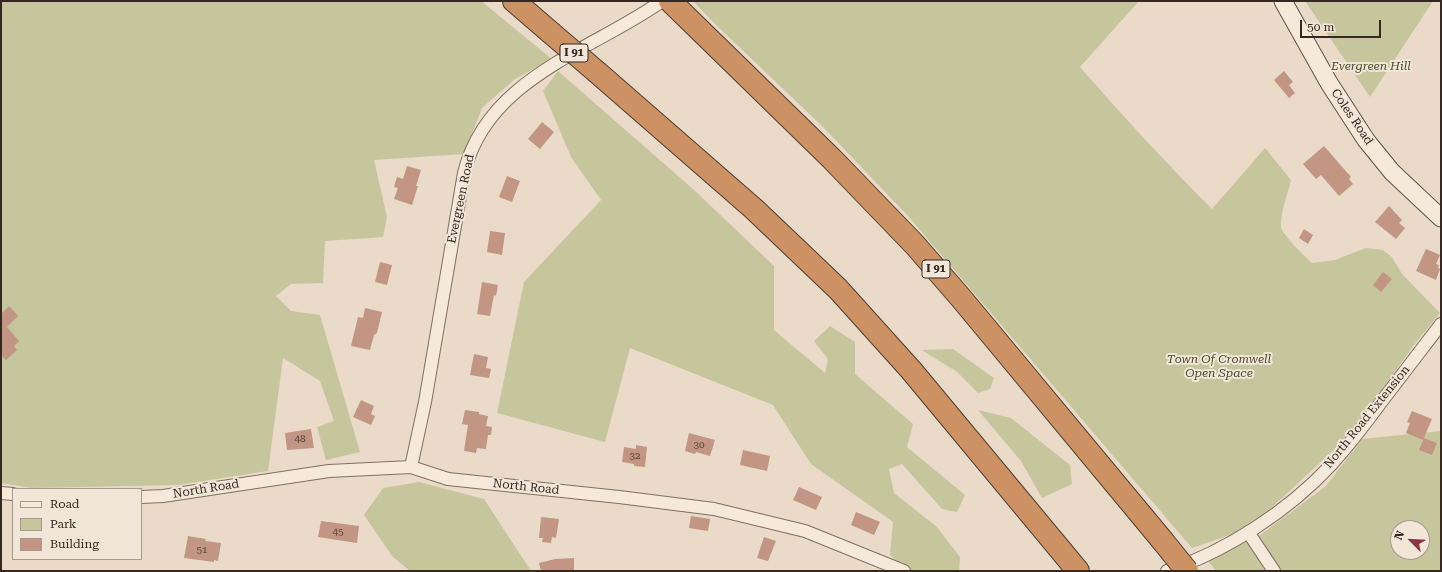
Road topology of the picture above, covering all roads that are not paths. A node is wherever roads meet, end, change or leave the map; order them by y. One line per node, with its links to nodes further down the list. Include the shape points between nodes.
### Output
1 (514, 1): 12 (highway, I 91, bridge, via 754,209 848,300 912,370)
2 (662, 1): 7 (street, Evergreen Road, via 563,58 524,85 496,111 477,138 464,173)
3 (670, 1): 15 (highway, I 91, bridge, via 832,159 915,245 962,298)
4 (1283, 1): 5 (street, Coles Road, via 1329,84 1366,140 1392,172)
5 (1441, 218)
6 (1441, 324): 11 (street, North Road Extension, via 1330,465 1292,500)
7 (411, 467): 10 (street, North Road, via 329,471); 13 (street, North Road, via 448,479 714,509 805,531)
8 (1, 493): 9 (street)
9 (12, 494)
10 (142, 497)
11 (1248, 532): 14 (street, via 1185,565); 16 (street)
12 (1073, 566)
13 (904, 571)
14 (1167, 571)
15 (1187, 571)
16 (1274, 571)

